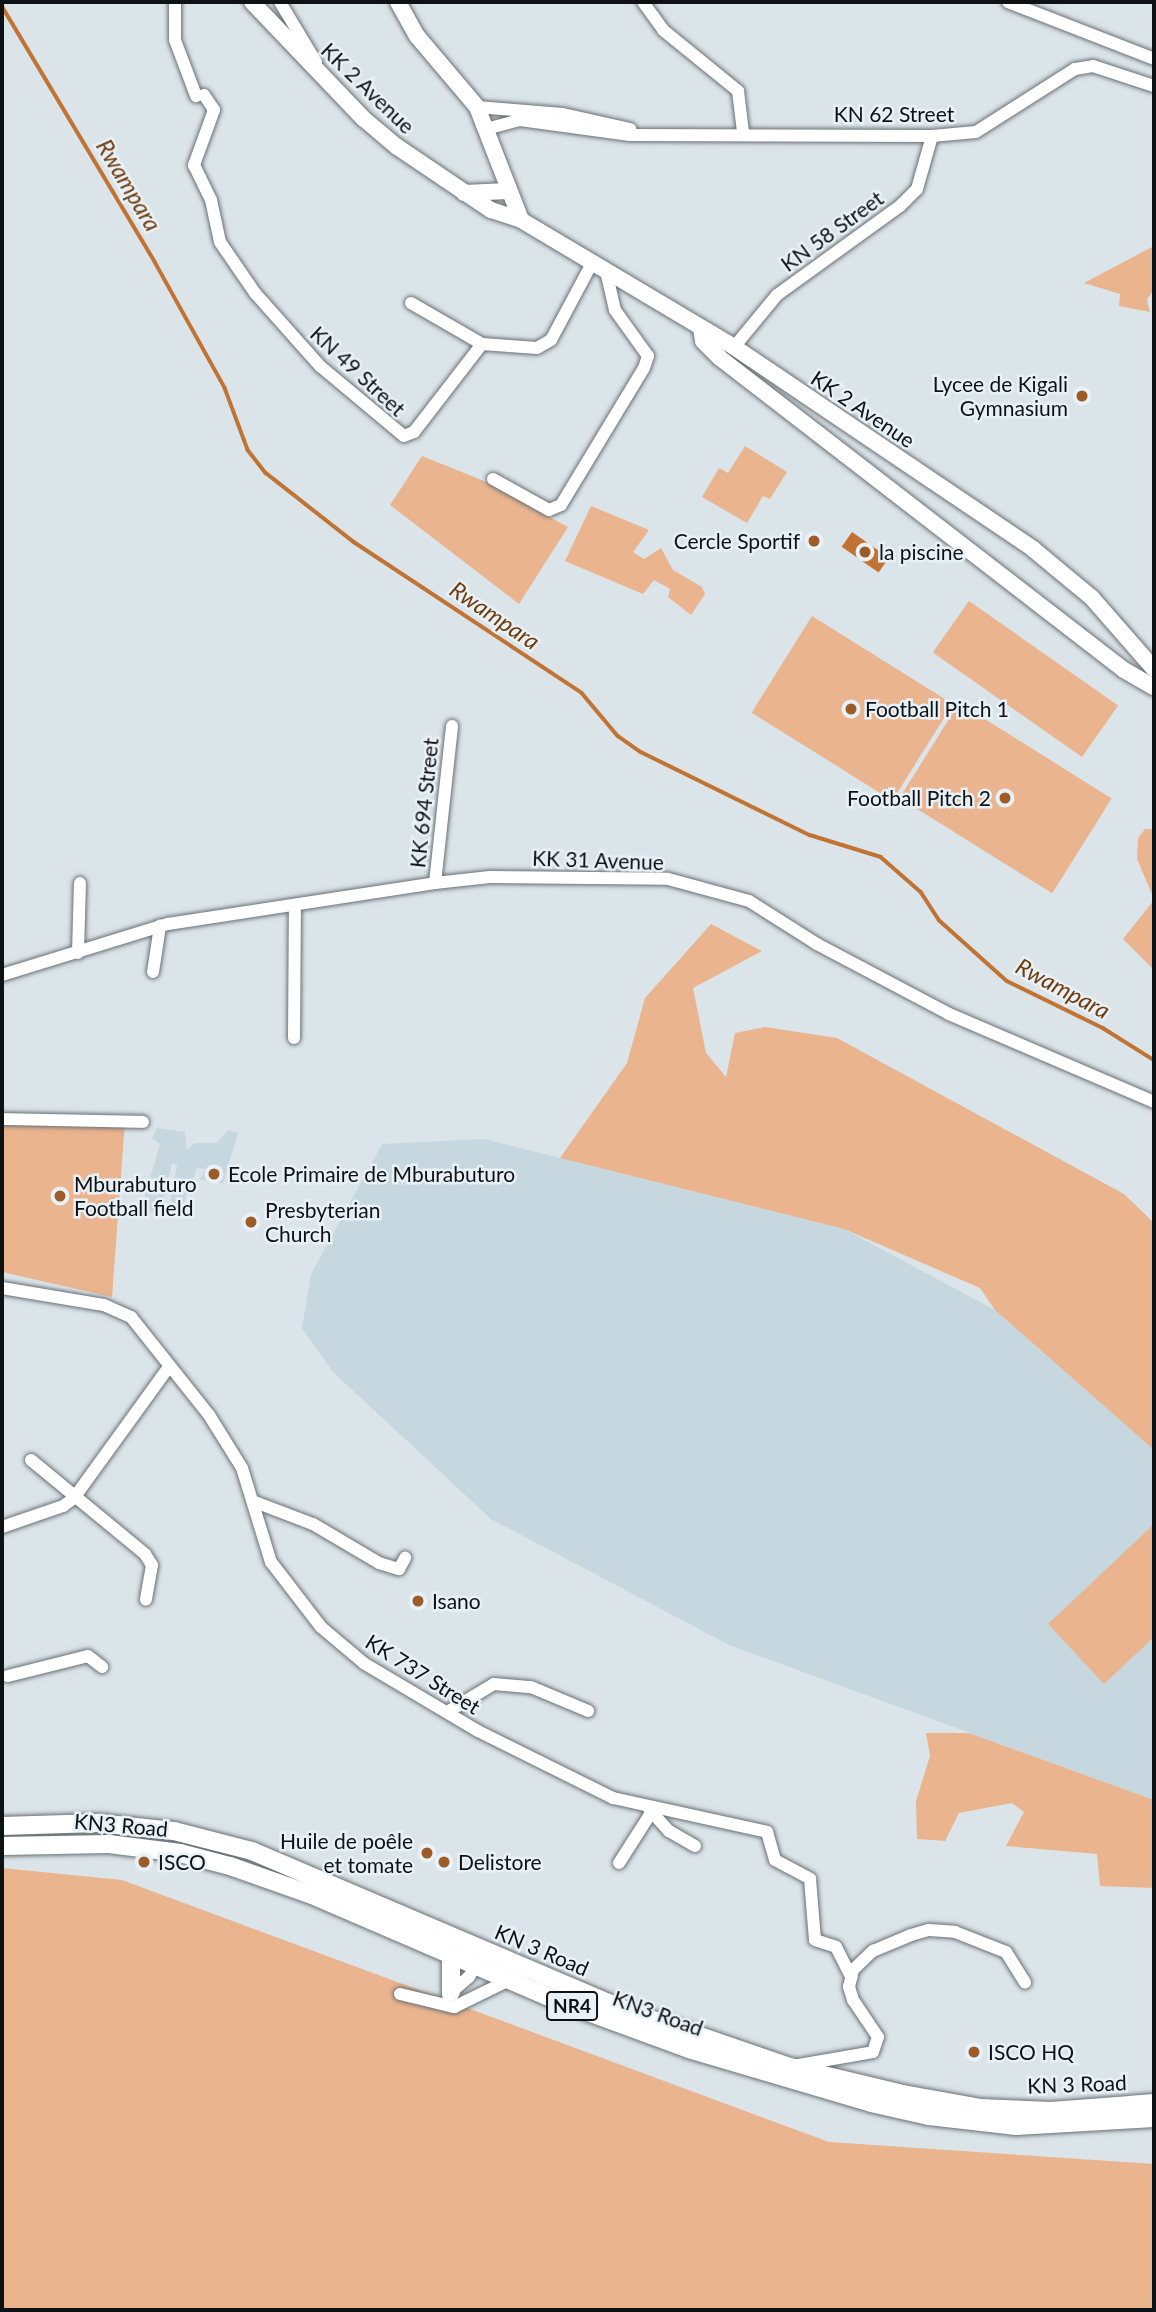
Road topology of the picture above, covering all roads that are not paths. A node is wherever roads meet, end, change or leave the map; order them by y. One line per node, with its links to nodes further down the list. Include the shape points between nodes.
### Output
1 (175, 2): 22 (street, KN 49 Street, via 175,40 200,96 214,110 194,165 211,200 220,242 255,293 320,366 404,436 414,432)
2 (252, 2): 8 (main road, KK 2 Avenue)
3 (280, 2): 8 (street)
4 (398, 2): 10 (main road, via 417,36)
5 (643, 2): 12 (street, via 663,30 738,91)
6 (1007, 2): 7 (street)
7 (1154, 59)
8 (328, 82): 16 (main road, KK 2 Avenue, via 396,146)
9 (1154, 86): 14 (street, KN 62 Street, via 1093,66 1075,69 976,132)
10 (477, 107): 11 (main road); 13 (street, KN 62 Street, via 563,114)
11 (486, 129): 13 (street, KN 62 Street, via 520,120); 15 (main road)
12 (743, 132): 13 (street, KN 62 Street); 14 (street, KN 62 Street)
13 (654, 136)
14 (932, 136): 23 (street, KN 58 Street, via 917,189 777,295)
15 (508, 191): 16 (main road); 17 (main road)
16 (464, 193): 17 (main road, KK 2 Avenue, via 491,210)
17 (521, 220): 18 (main road, KK 2 Avenue)
18 (591, 265): 19 (main road, KK 2 Avenue); 22 (street, via 563,321 542,347)
19 (607, 275): 21 (main road, KK 2 Avenue); 24 (street, via 615,310 648,356 643,368 561,505 549,510)
20 (411, 303): 22 (street)
21 (701, 328): 23 (main road, KK 2 Avenue); 26 (main road, via 703,341 720,358 1124,670)
22 (482, 344)
23 (734, 347): 25 (main road, KK 2 Avenue, via 1033,549 1092,598)
24 (493, 479)
25 (1154, 669)
26 (1154, 687)
27 (452, 726): 29 (street, KK 694 Street)
28 (80, 883): 32 (street)
29 (435, 883): 30 (street, KK 31 Avenue); 36 (street, KK 31 Avenue, via 490,877 668,879 749,901 817,944 949,1014)
30 (295, 906): 31 (street, KK 31 Avenue); 35 (street)
31 (160, 926): 32 (street, KK 31 Avenue); 33 (street)
32 (78, 953): 34 (street, KK 31 Avenue)
33 (153, 972)
34 (2, 975)
35 (294, 1038)
36 (1154, 1102)
37 (2, 1119): 38 (street)
38 (143, 1122)
39 (2, 1288): 40 (street, KK 737 Street, via 104,1306 131,1317)
40 (169, 1367): 42 (street); 43 (street, KK 737 Street, via 215,1424 242,1468)
41 (31, 1460): 42 (street)
42 (74, 1498): 44 (street, via 55,1510); 46 (street, via 145,1554 152,1565)
43 (255, 1502): 45 (street, via 313,1524 379,1563 399,1569); 49 (street, KK 737 Street, via 271,1562 321,1627 365,1664)
44 (2, 1527)
45 (405, 1558)
46 (146, 1599)
47 (102, 1667): 48 (street, via 88,1656)
48 (8, 1676)
49 (449, 1711): 50 (street, via 494,1684 531,1686); 51 (street, KK 737 Street, via 551,1768)
50 (588, 1711)
51 (650, 1811): 54 (street, via 669,1831); 55 (street); 60 (street, KK 737 Street, via 767,1832 775,1860 810,1879 815,1940 836,1947)
52 (2, 1826): 56 (highway, KN 3 Road / NR4, via 98,1823 200,1837 307,1872)
53 (2, 1846): 57 (highway, KN3 Road / NR4, via 109,1844 180,1853 312,1895)
54 (695, 1846)
55 (619, 1863)
56 (485, 1950): 58 (highway, KN 3 Road / NR4); 59 (street)
57 (451, 1959): 59 (highway, KN3 Road / NR4); 63 (highway)
58 (517, 1965): 61 (street); 66 (highway, KN 3 Road / NR4, via 630,2012)
59 (476, 1968): 61 (highway, KN3 Road / NR4); 63 (street)
60 (851, 1977): 62 (street, via 856,1965 873,1951 929,1930 955,1932 1006,1952); 66 (street, via 853,2000 877,2032 877,2048 868,2054)
61 (507, 1981): 65 (street, via 454,2007); 68 (highway, KN3 Road / NR4, via 778,2078 929,2116 1037,2126)
62 (1025, 1982)
63 (451, 1992): 65 (street)
64 (400, 1994): 65 (street)
65 (434, 2006)
66 (790, 2067): 67 (highway, KN 3 Road / NR4, via 980,2108 1051,2111)
67 (1154, 2103)
68 (1154, 2118)

